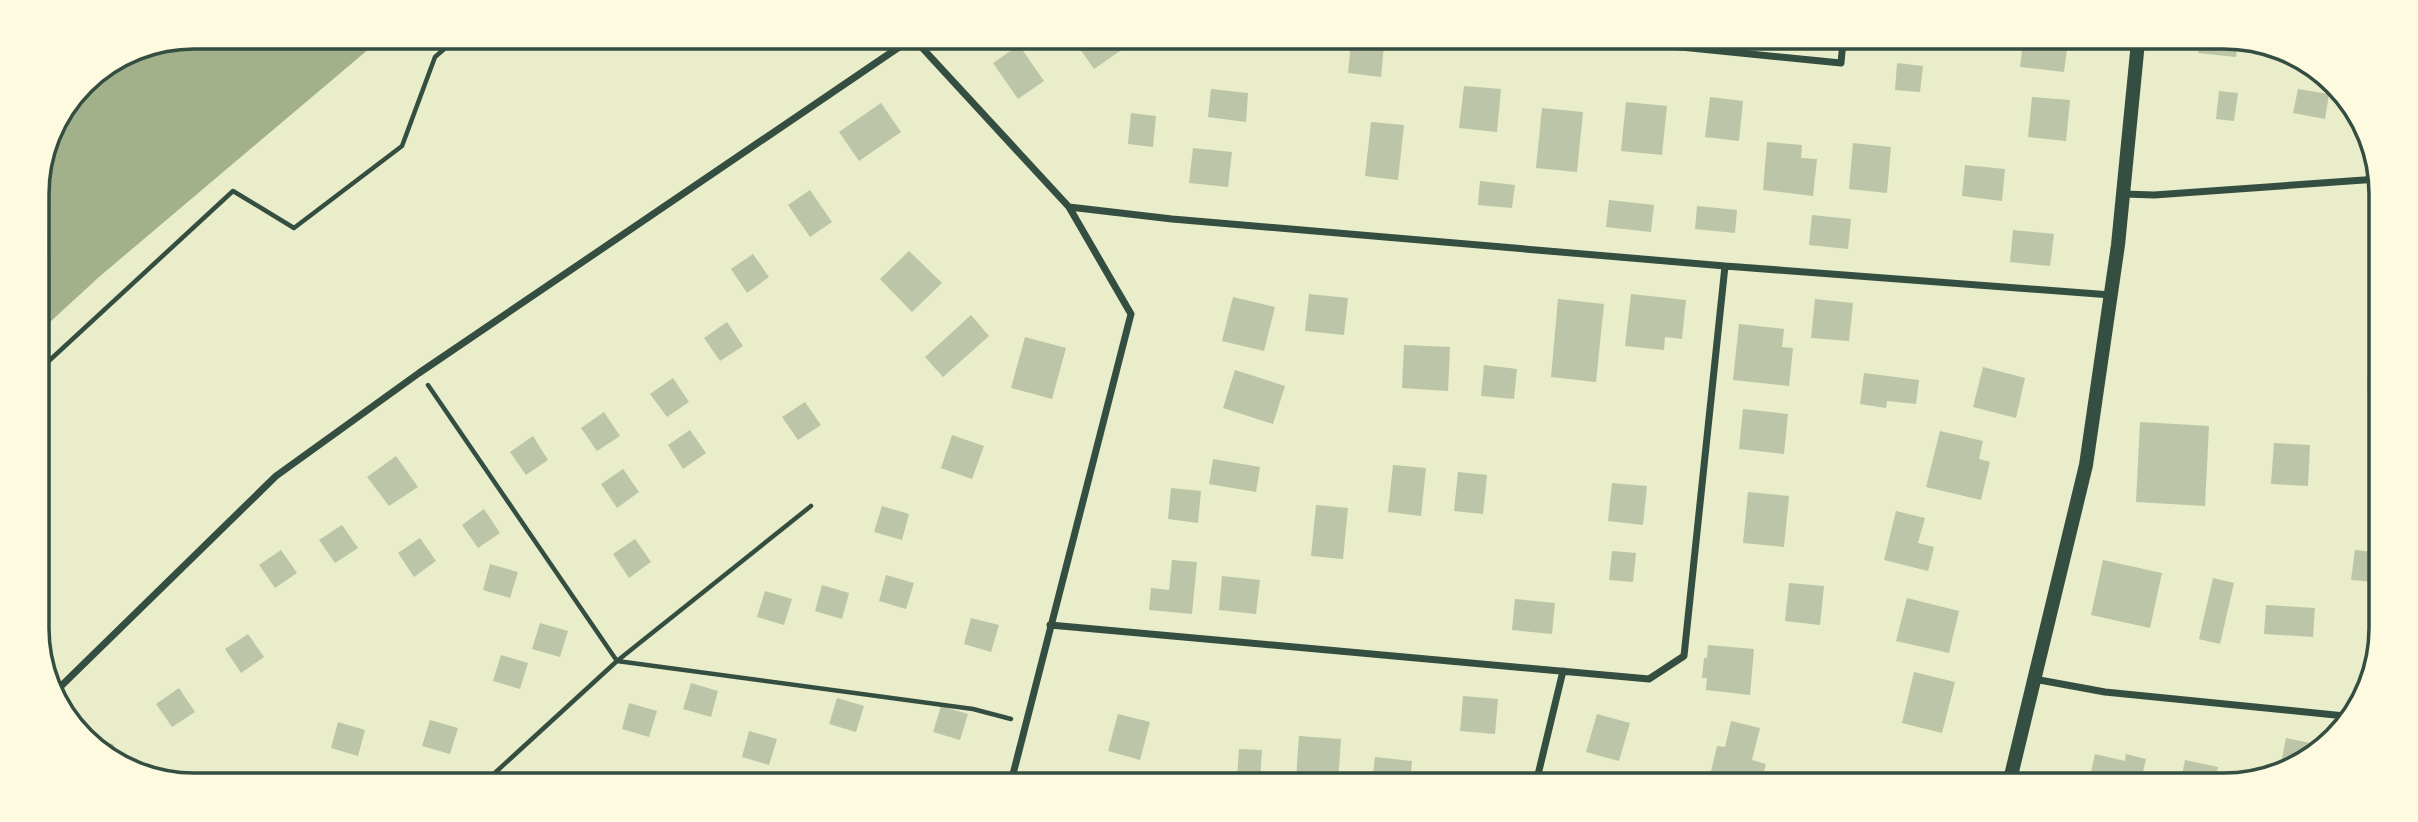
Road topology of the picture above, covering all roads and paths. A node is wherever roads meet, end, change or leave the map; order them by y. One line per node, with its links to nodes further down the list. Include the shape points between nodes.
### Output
1 (444, 49): 12 (path, via 435,57 402,146 294,228 233,191)
2 (897, 49): 13 (street)
3 (921, 49): 9 (street)
4 (1705, 49): 5 (street, via 1841,62)
5 (1842, 49)
6 (2137, 49): 8 (main road)
7 (2368, 180): 8 (street)
8 (2124, 194): 11 (main road)
9 (1069, 207): 10 (street); 15 (street, via 1131,314)
10 (1725, 266): 11 (street); 17 (street, via 1684,656 1649,679)
11 (2112, 295): 18 (main road, via 2086,465)
12 (49, 361)
13 (419, 373): 16 (path); 19 (street, via 276,476)
14 (811, 506): 16 (path)
15 (1050, 625): 17 (street); 21 (street)
16 (617, 661): 21 (path, via 973,709); 22 (path)
17 (1563, 671): 24 (street)
18 (2034, 679): 20 (street, via 2105,692); 25 (main road)
19 (61, 686)
20 (2340, 715)
21 (1026, 723): 23 (street)
22 (495, 773)
23 (1013, 773)
24 (1538, 773)
25 (2012, 773)

